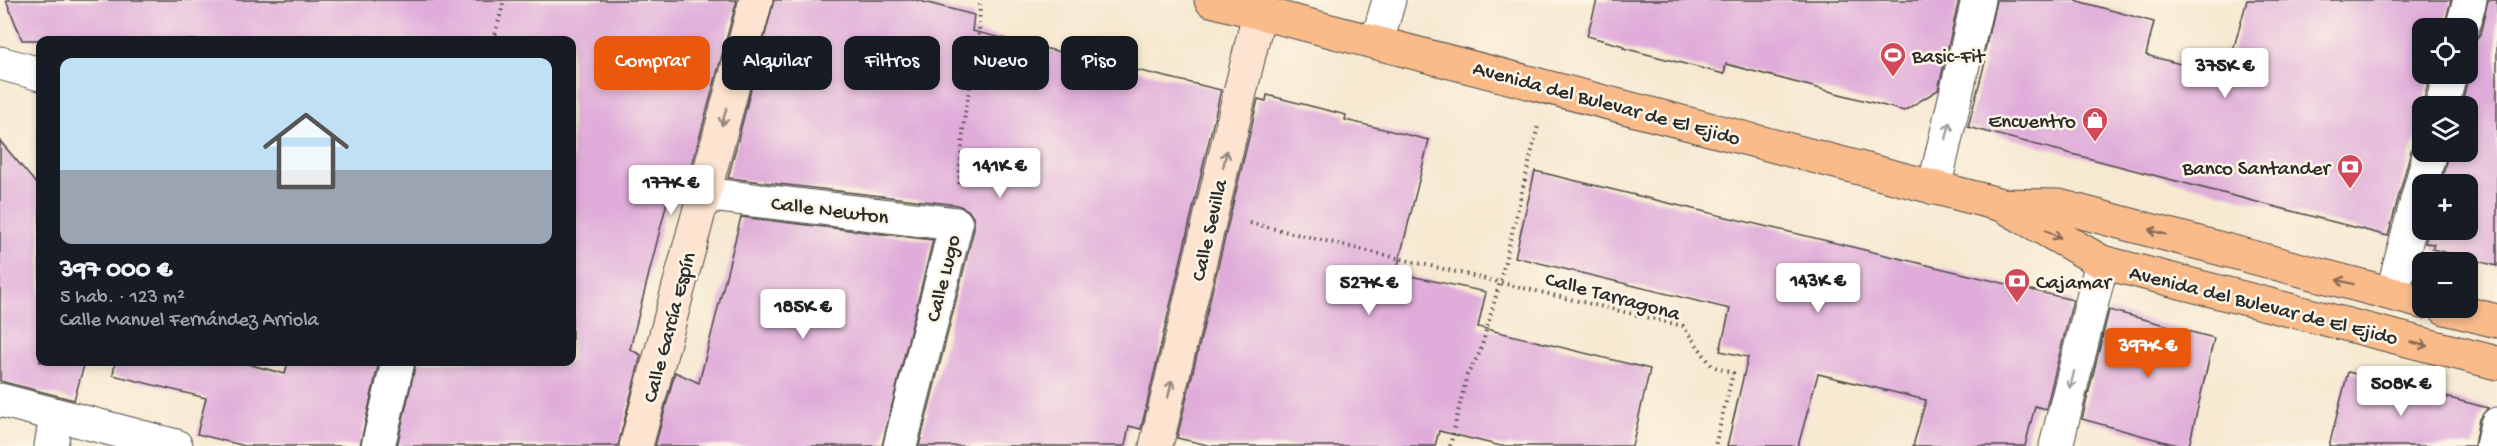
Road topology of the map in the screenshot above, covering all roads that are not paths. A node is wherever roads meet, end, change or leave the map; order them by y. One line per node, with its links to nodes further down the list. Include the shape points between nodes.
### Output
1 (756, 0): 13 (street, Calle García Espín, one-way to 13)
2 (1211, 0): 6 (main road, Avenida del Bulevar de El Ejido)
3 (1389, 0): 8 (street)
4 (1978, 0): 12 (street, one-way to 4)
5 (2470, 0): 7 (street)
6 (1258, 13): 8 (main road, Avenida del Bulevar de El Ejido); 30 (street, Calle Sevilla, one-way to 6)
7 (2465, 18)
8 (1377, 42): 12 (main road, Avenida del Bulevar de El Ejido)
9 (0, 63): 10 (street)
10 (36, 73)
11 (2428, 162): 18 (street)
12 (1934, 188): 14 (main road, Avenida del Bulevar de El Ejido)
13 (703, 194): 15 (street, Calle Newton); 28 (street, Calle García Espín)
14 (2002, 205): 16 (main road, Avenida del Bulevar de El Ejido, one-way to 16); 17 (main road, Avenida del Bulevar de El Ejido, one-way to 14, via 2058,206)
15 (956, 224): 29 (street, Calle Lugo)
16 (2102, 262): 17 (main road, Avenida del Bulevar de El Ejido, via 2152,256 2261,280); 21 (main road, Avenida del Bulevar de El Ejido, one-way to 21); 31 (street, one-way to 31)
17 (2273, 264): 18 (main road, Avenida del Bulevar de El Ejido, one-way to 17)
18 (2407, 298)
19 (2478, 316): 20 (main road)
20 (2497, 321)
21 (2497, 363)
22 (397, 366): 27 (street)
23 (0, 400): 25 (street)
24 (2497, 424): 32 (street)
25 (54, 431): 26 (street)
26 (176, 446)
27 (378, 446)
28 (636, 446)
29 (900, 446)
30 (1156, 446)
31 (2056, 446)
32 (2492, 446)

